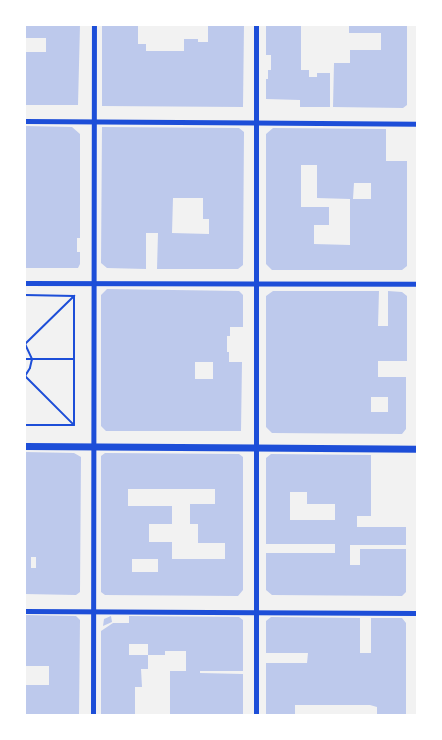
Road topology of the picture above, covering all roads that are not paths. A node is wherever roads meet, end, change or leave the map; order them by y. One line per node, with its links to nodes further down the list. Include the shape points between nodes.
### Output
1 (94, 25): 4 (street)
2 (256, 25): 5 (street)
3 (25, 120): 4 (street)
4 (94, 121): 5 (street); 8 (street)
5 (256, 122): 6 (street); 9 (street)
6 (417, 124)
7 (25, 283): 8 (street)
8 (93, 283): 9 (street); 12 (street)
9 (256, 284): 10 (street); 13 (street)
10 (417, 284)
11 (25, 446): 12 (street)
12 (93, 447): 13 (street); 16 (street)
13 (256, 448): 14 (street); 17 (street)
14 (417, 449)
15 (25, 611): 16 (street)
16 (93, 611): 17 (street); 19 (street)
17 (256, 612): 18 (street); 20 (street)
18 (417, 613)
19 (93, 715)
20 (256, 715)

